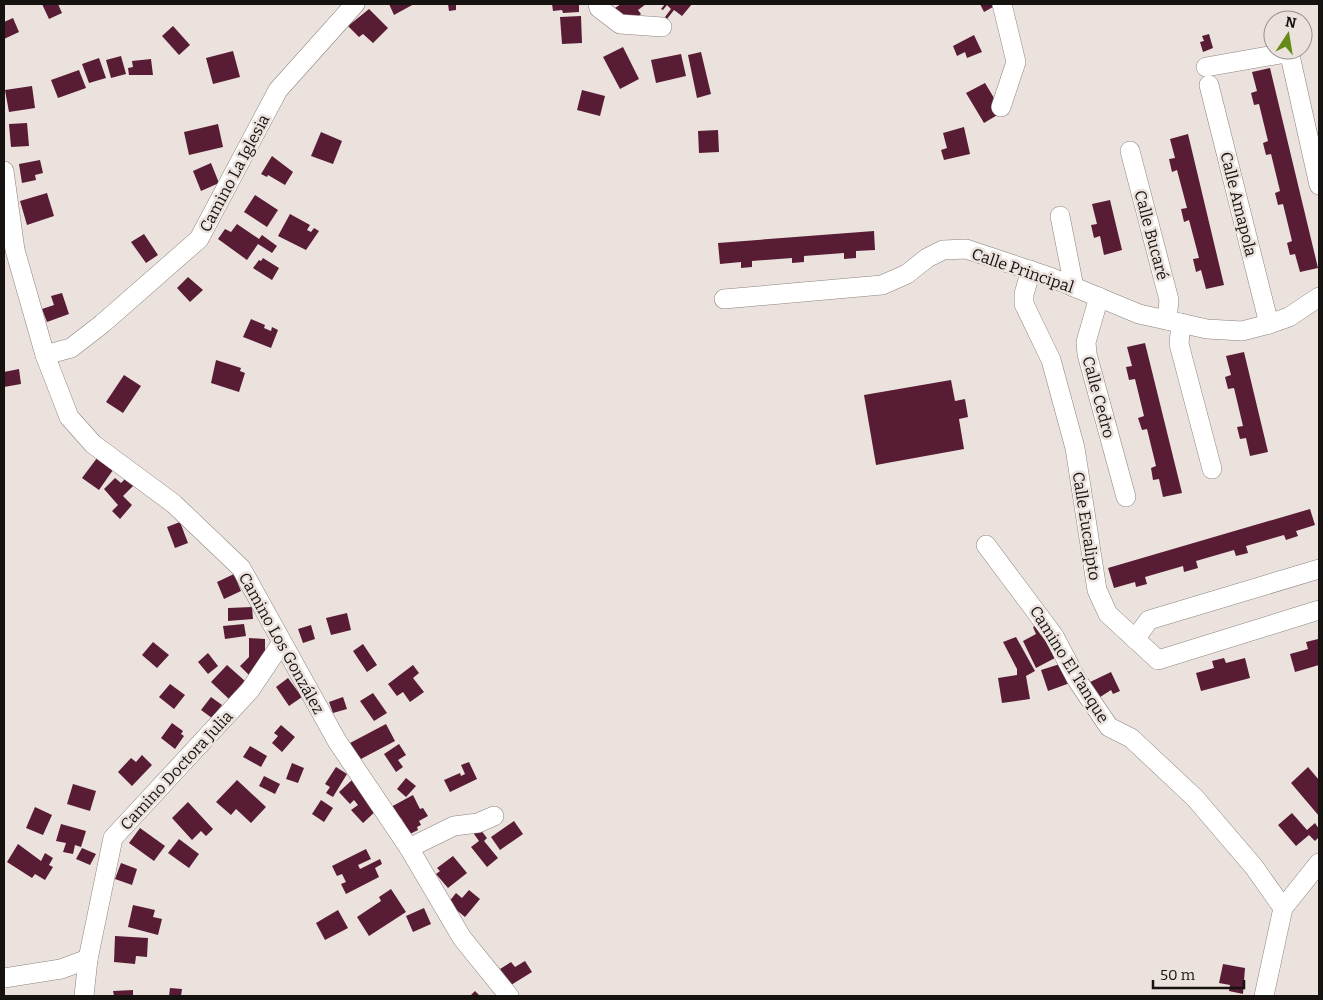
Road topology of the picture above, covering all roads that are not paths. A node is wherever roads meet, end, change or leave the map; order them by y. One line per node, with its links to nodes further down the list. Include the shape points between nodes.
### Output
1 (355, 4): 18 (street, Camino La Iglesia, via 278,90 199,239 71,348)
2 (598, 4): 4 (street, via 620,24)
3 (1002, 4): 5 (street, via 1016,62)
4 (662, 27)
5 (1001, 107)
6 (1130, 151): 16 (street, Calle Bucaré)
7 (4, 171): 10 (street, Camino Los González)
8 (1319, 185): 17 (street, Calle Amapola, via 1292,60 1286,53 1208,76)
9 (1060, 216): 12 (street)
10 (9, 250): 18 (street, Camino Los González)
11 (1032, 270): 12 (street, Calle Principal); 15 (street, Calle Principal, via 966,249 943,250 907,274 882,284); 24 (street, Calle Eucalipto, via 1024,304 1052,360 1075,448 1097,590 1108,614)
12 (1074, 287): 13 (street, Calle Principal)
13 (1099, 297): 16 (street, Calle Principal, via 1139,314); 20 (street, Calle Cedro, via 1086,342 1087,354)
14 (1319, 297): 17 (street, Calle Principal, via 1289,317)
15 (724, 300)
16 (1174, 322): 17 (street, Calle Principal, via 1207,329 1242,331); 19 (street, Calle Bucaré)
17 (1269, 324)
18 (45, 355): 25 (street, Camino Los González, via 69,417 93,444 174,504 241,568)
19 (1212, 469)
20 (1126, 497)
21 (986, 545): 29 (street, Camino El Tanque, via 1054,636 1076,680 1109,727 1131,738 1195,798 1254,867)
22 (1319, 569): 24 (street, via 1150,620)
23 (1319, 610): 24 (street, Calle Eucalipto, via 1158,660)
24 (1135, 639)
25 (281, 644): 27 (street, Camino Los González, via 337,741); 30 (street, Camino Doctora Julia, via 250,690 113,838)
26 (494, 816): 27 (street, via 454,826)
27 (409, 848): 32 (street, Camino Los González, via 462,938)
28 (1319, 863): 29 (street)
29 (1283, 908): 34 (street)
30 (88, 960): 31 (street, via 61,969); 33 (street, Camino Doctora Julia)
31 (4, 978)
32 (503, 993)
33 (84, 996)
34 (1264, 996)

